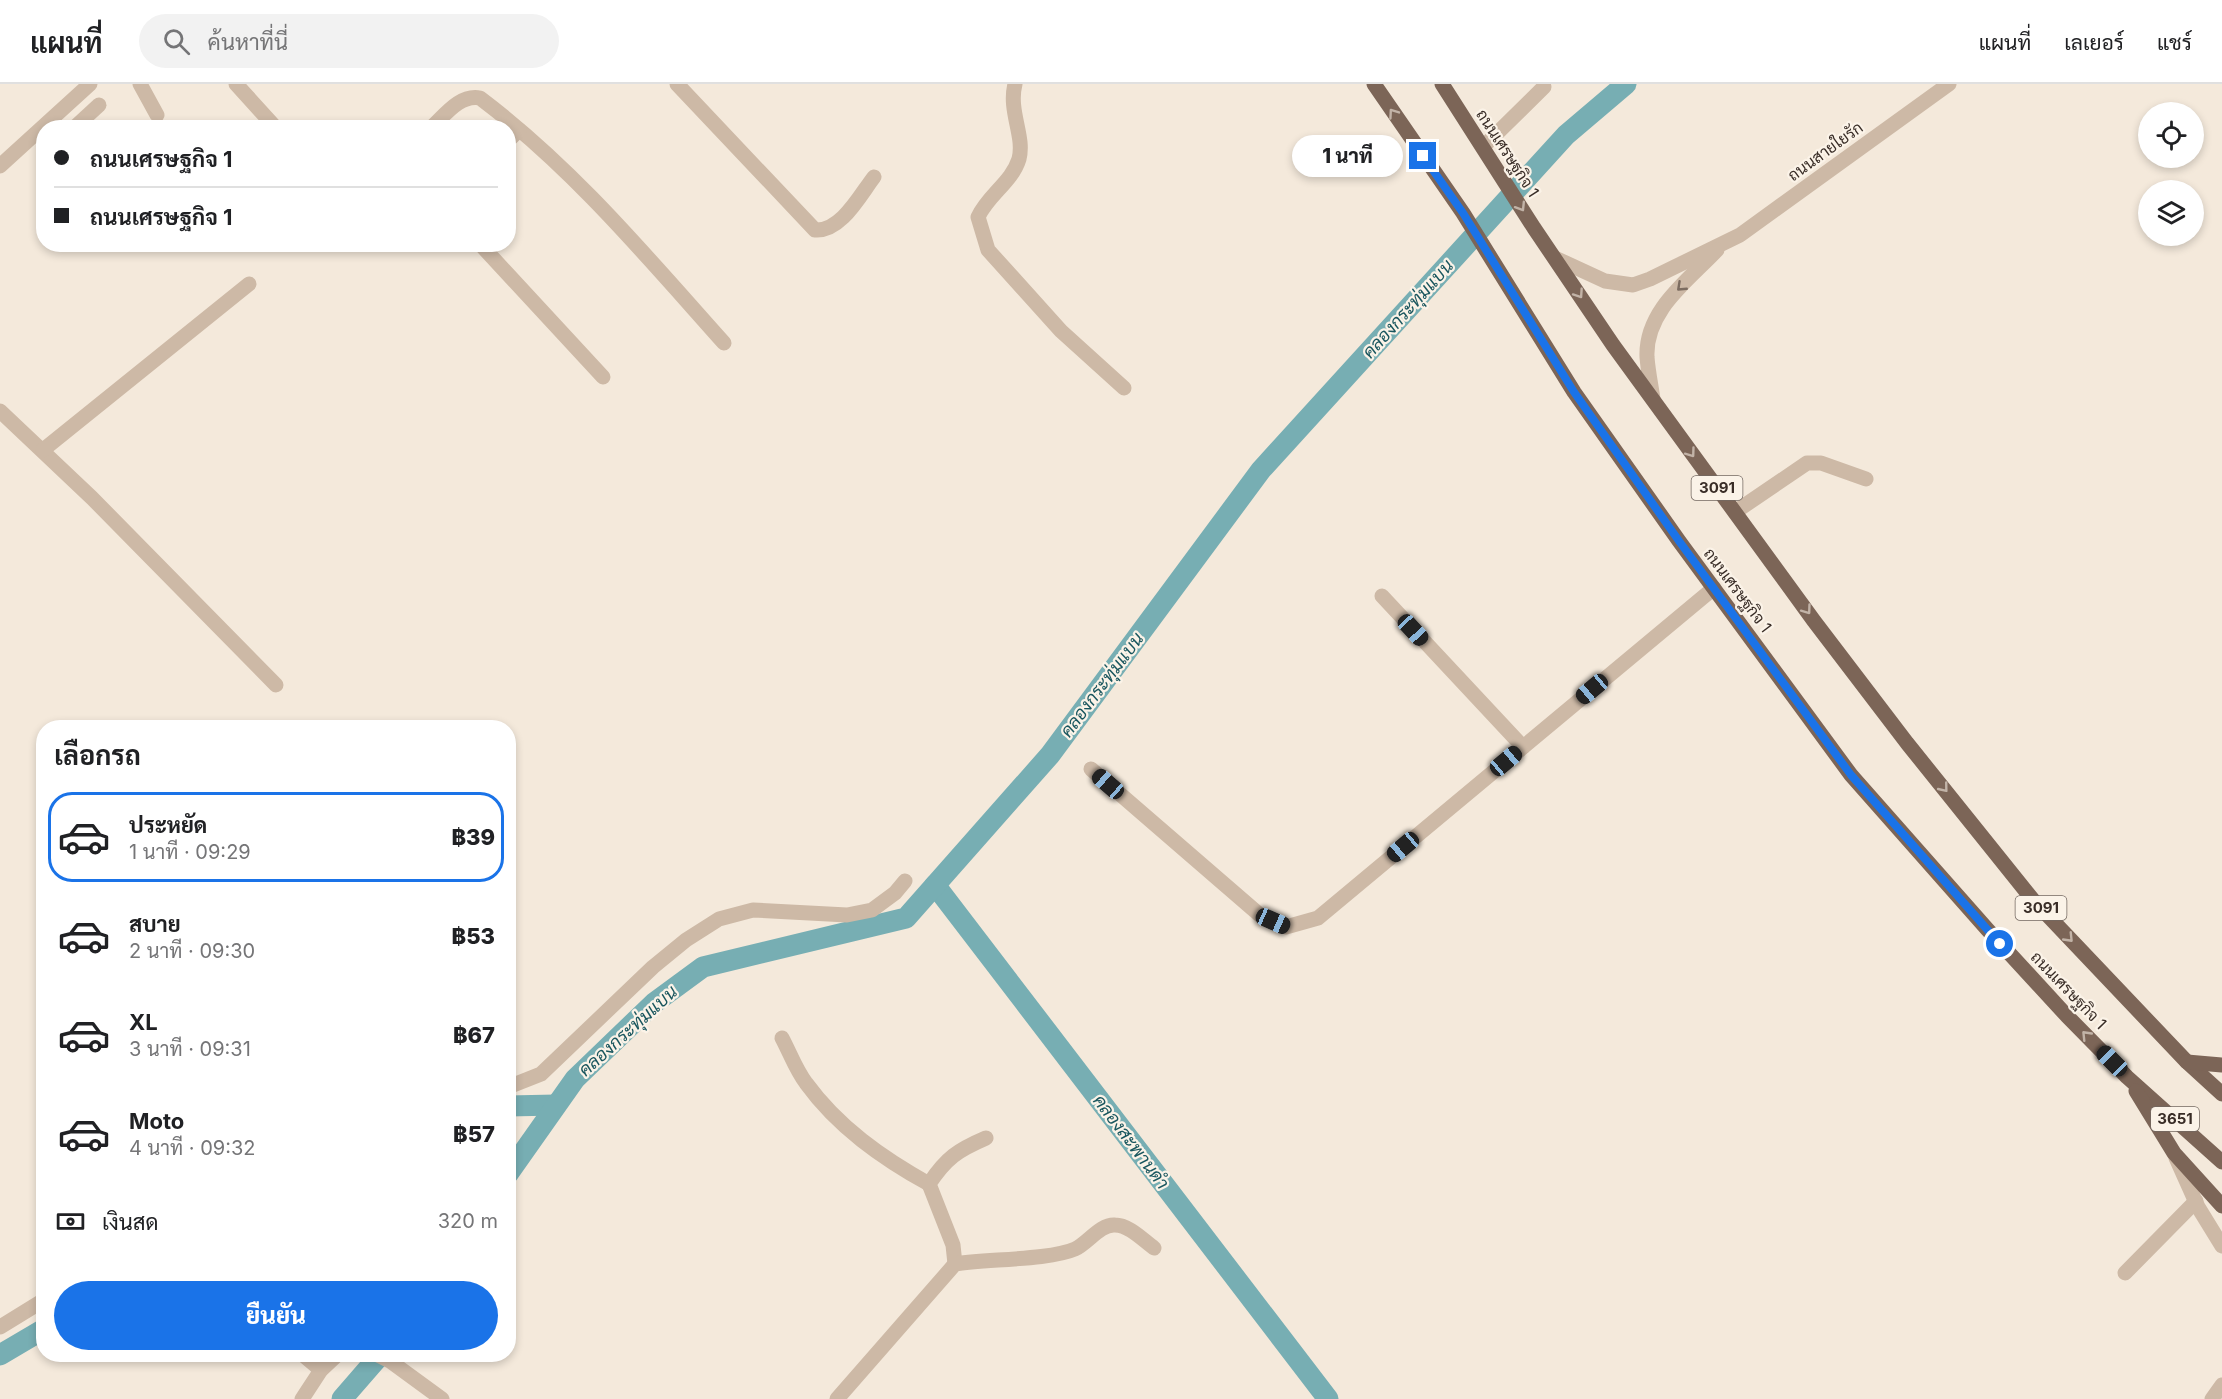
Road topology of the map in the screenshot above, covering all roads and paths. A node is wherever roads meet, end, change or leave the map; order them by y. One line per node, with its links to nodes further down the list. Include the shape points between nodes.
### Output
1 (141, 84): 11 (street)
2 (236, 84): 14 (street)
3 (677, 84): 21 (street, via 815,230 823,231 837,223)
4 (1015, 84): 28 (street, via 1019,158 978,217 988,249 1061,331)
5 (1374, 84): 34 (main road, ถนนเศรษฐกิจ 1, one-way to 5, via 1574,392 1463,213)
6 (1442, 84): 19 (main road, ถนนเศรษฐกิจ 1 / 3091)
7 (1949, 84): 22 (street, ถนนสายใยรัก)
8 (82, 86): 12 (street)
9 (1544, 87): 19 (street)
10 (99, 105): 13 (street)
11 (157, 115)
12 (56, 120)
13 (83, 120)
14 (269, 120)
15 (439, 120): 16 (street, via 471,96 480,98)
16 (500, 120)
17 (36, 137): 20 (street)
18 (516, 137): 26 (street, via 586,190)
19 (1483, 147): 24 (main road, ถนนเศรษฐกิจ 1 / 3091, one-way to 24)
20 (0, 166)
21 (874, 177)
22 (1721, 245): 24 (street, ถนนสายใยรัก, via 1633,285 1605,280); 29 (street, ถนนสายใยรัก, one-way to 29, via 1664,303 1652,329 1647,355)
23 (487, 252): 27 (street)
24 (1555, 258): 29 (main road, ถนนเศรษฐกิจ 1 / 3091, one-way to 29)
25 (249, 284): 31 (street)
26 (724, 343)
27 (603, 377)
28 (1124, 388)
29 (1653, 399): 33 (main road, ถนนเศรษฐกิจ 1 / 3091, one-way to 33)
30 (0, 411): 31 (street)
31 (43, 450): 36 (street)
32 (1866, 479): 33 (street, via 1821,463 1807,463)
33 (1735, 513): 41 (main road, ถนนเศรษฐกิจ 1 / 3091, one-way to 41, via 1886,715 2033,900)
34 (1714, 588): 37 (street); 43 (main road, ถนนเศรษฐกิจ 1, one-way to 34, via 1987,929 1851,775)
35 (1382, 596): 37 (street)
36 (276, 685)
37 (1523, 747): 38 (street, via 1318,918 1286,927 1260,916)
38 (1091, 769)
39 (905, 881): 44 (street, via 864,912 847,915 753,910 719,920 653,967 541,1074)
40 (782, 1038): 49 (street, via 804,1082 828,1110 887,1161)
41 (2187, 1062): 42 (main road); 45 (main road, ถนนเศรษฐกิจ 1)
42 (2222, 1065)
43 (2127, 1077): 47 (main road); 48 (main road, 3651)
44 (516, 1084)
45 (2222, 1094)
46 (986, 1138): 49 (street, via 959,1149)
47 (2174, 1153): 50 (street); 51 (main road)
48 (2222, 1162)
49 (929, 1184): 54 (street, via 953,1245)
50 (2196, 1201): 52 (street); 55 (street)
51 (2222, 1206)
52 (2222, 1246)
53 (1154, 1248): 54 (street, via 1130,1230 1109,1225 1075,1249)
54 (955, 1264): 65 (street)
55 (2125, 1273)
56 (36, 1305): 57 (street)
57 (0, 1327)
58 (312, 1362): 61 (street)
59 (330, 1362): 61 (street)
60 (389, 1362): 64 (street)
61 (321, 1370): 63 (street)
62 (2222, 1384): 66 (street)
63 (302, 1399)
64 (442, 1399)
65 (837, 1399)
66 (2211, 1399)

